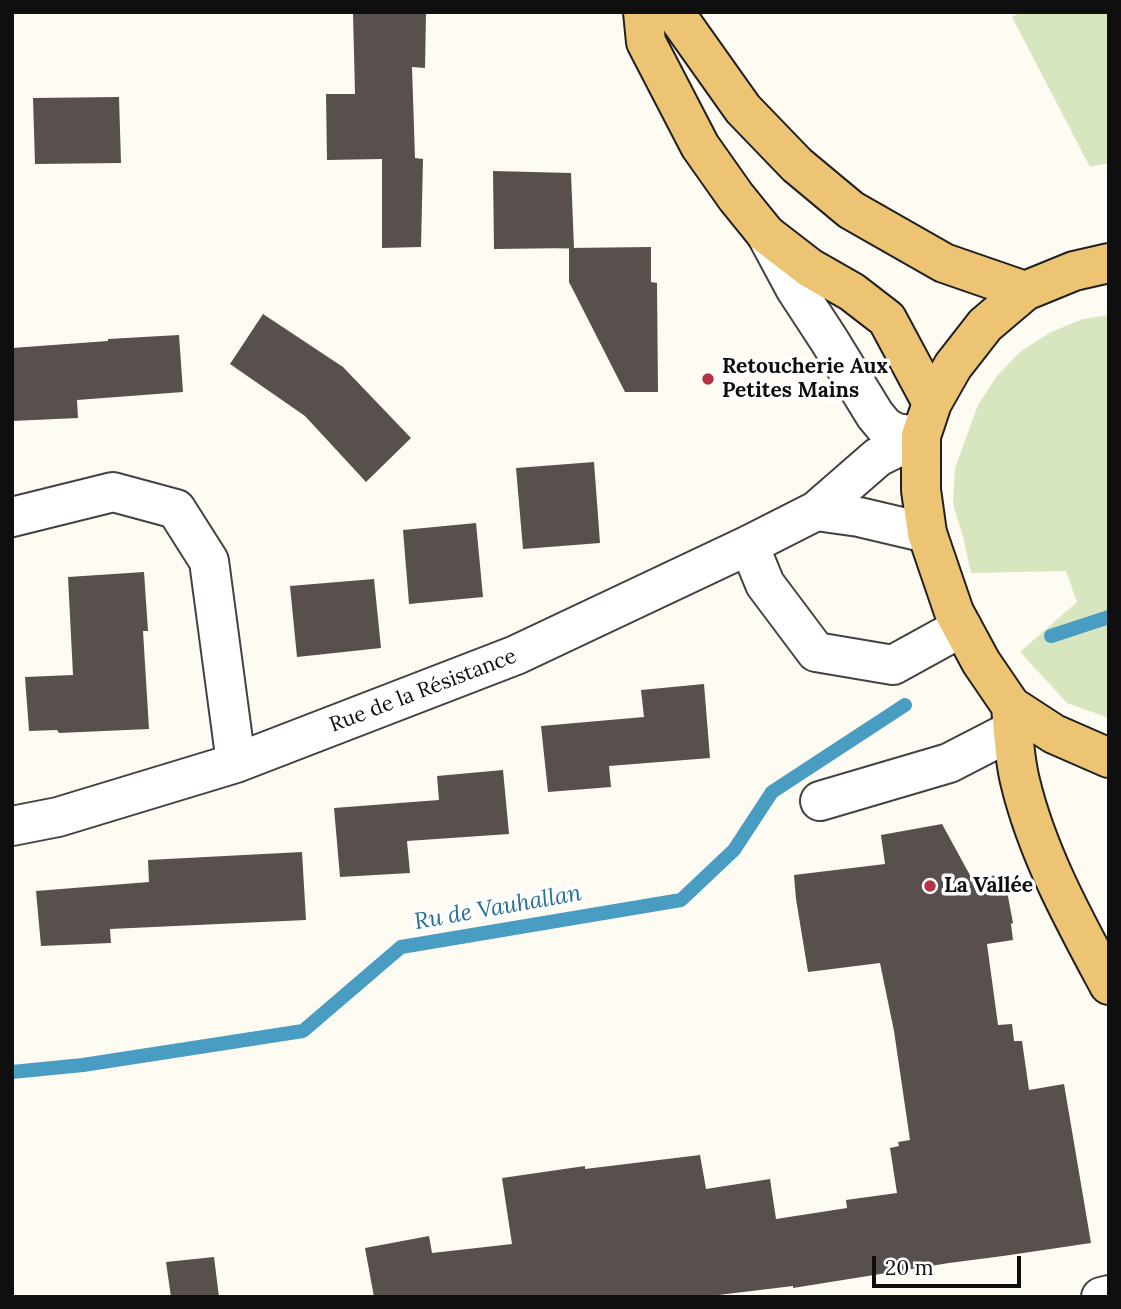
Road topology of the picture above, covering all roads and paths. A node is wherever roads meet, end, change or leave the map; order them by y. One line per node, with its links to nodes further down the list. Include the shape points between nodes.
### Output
1 (643, 12): 3 (main road, via 646,42 700,146)
2 (672, 12): 5 (main road, via 743,109 797,165 851,210 944,263)
3 (766, 234): 6 (main road, via 887,319); 6 (street, via 794,288 885,427 896,433)
4 (1109, 263): 5 (main road)
5 (1025, 291): 6 (main road, via 985,325 953,366)
6 (926, 419): 7 (street, Rue de la Résistance); 9 (main road, via 920,490)
7 (816, 511): 9 (street); 10 (street, Rue de la Résistance)
8 (12, 517): 14 (street, via 113,492 176,509 209,561)
9 (927, 533): 11 (main road)
10 (749, 545): 11 (street, via 765,584 816,652 893,665); 14 (street, Rue de la Résistance, via 516,655)
11 (961, 627): 12 (main road)
12 (1012, 718): 13 (main road); 15 (street, via 949,762); 17 (main road, via 1019,780 1038,841)
13 (1109, 758)
14 (236, 763): 16 (street, Rue de la Résistance, via 58,817)
15 (820, 801)
16 (12, 825)
17 (1109, 985)
18 (1109, 1295): 19 (street)
19 (1101, 1297)

